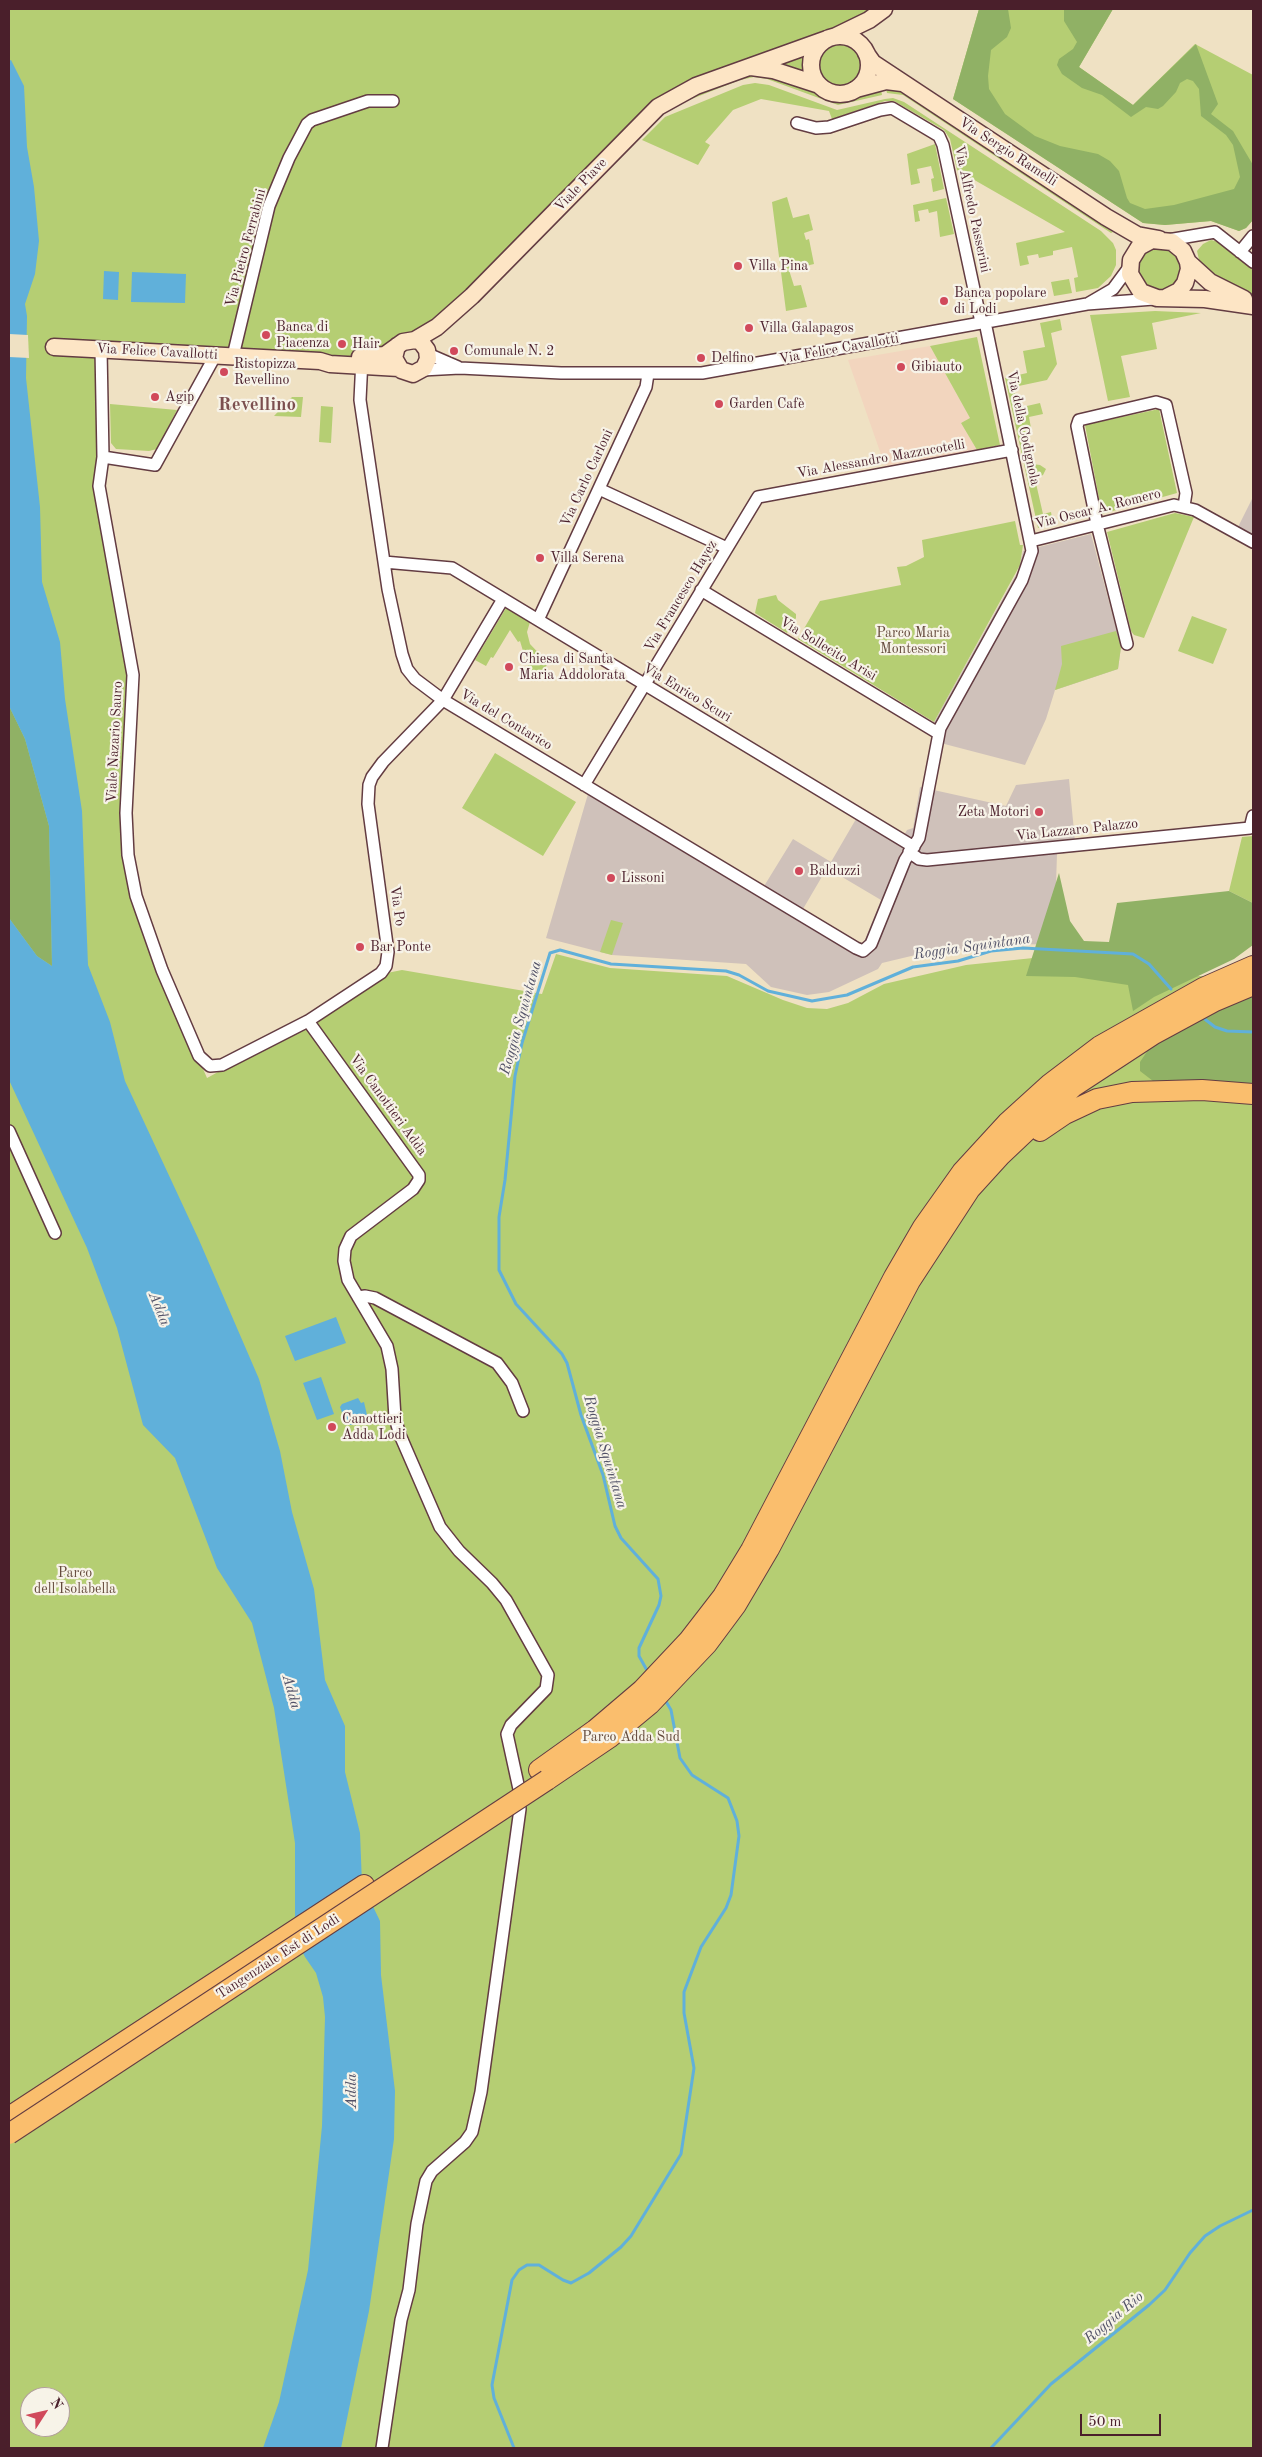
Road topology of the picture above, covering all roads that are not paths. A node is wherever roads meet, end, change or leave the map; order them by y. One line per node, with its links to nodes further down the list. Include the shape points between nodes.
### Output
1 (879, 12): 2 (street, Viale Piave); 3 (street, Viale Piave, via 865,31)
2 (831, 38): 3 (street, via 851,39); 4 (street, Viale Piave); 5 (street, Viale Piave, via 820,44 811,60 814,78)
3 (865, 51): 6 (street, Via Sergio Ramelli, via 873,63); 7 (street, Viale Piave, via 867,73)
4 (742, 69): 5 (street, Viale Piave, via 765,68); 24 (street, Viale Piave, via 683,92 652,111 477,291 436,327)
5 (819, 85): 7 (street, Viale Piave, via 837,94)
6 (910, 88): 7 (street, Via Sergio Ramelli, via 891,81); 10 (street, Via Sergio Ramelli)
7 (856, 89)
8 (393, 101): 27 (street, Via Pietro Ferrabini, via 368,101 307,124 288,158 270,206)
9 (797, 123): 21 (street, Via Alfredo Passerini, via 829,128 892,108 939,136)
10 (1106, 217): 13 (street, Via Sergio Ramelli, via 1137,235); 17 (street, Via Sergio Ramelli, via 1118,232)
11 (1206, 232): 13 (street, via 1181,240); 14 (street, via 1221,235); 15 (street, via 1191,246)
12 (1253, 236): 14 (street)
13 (1163, 239): 15 (street, Via Felice Cavallotti, via 1178,245); 17 (street, via 1145,243 1135,252)
14 (1240, 252): 16 (street)
15 (1188, 260): 18 (street, via 1185,283 1179,291); 20 (street, Via Felice Cavallotti, via 1216,285)
16 (1253, 262)
17 (1130, 263): 18 (street, Via Felice Cavallotti, via 1135,286 1146,295); 19 (street, via 1113,288)
18 (1162, 298): 19 (street, Via Felice Cavallotti); 20 (street, Via Felice Cavallotti)
19 (1087, 304): 21 (street, Via Felice Cavallotti)
20 (1253, 304)
21 (983, 322): 32 (street, Via Felice Cavallotti, via 738,367 695,373); 33 (street, Via della Codignola)
22 (397, 346): 24 (street, via 406,340); 28 (street, Via Felice Cavallotti, via 385,355); 29 (street, via 394,358)
23 (54, 347): 25 (street, Via Felice Cavallotti)
24 (423, 347): 30 (street, Via Felice Cavallotti); 31 (street, via 427,362)
25 (101, 349): 26 (street, Via Felice Cavallotti); 34 (street, Viale Nazario Sauro)
26 (215, 356): 27 (street, Via Felice Cavallotti); 34 (street, via 155,465)
27 (233, 356): 28 (street, Via Felice Cavallotti, via 320,361 332,357)
28 (362, 361): 29 (street, Via Felice Cavallotti); 42 (street, Via del Contarico, via 360,400)
29 (399, 368): 31 (street, via 409,374)
30 (460, 368): 31 (street, Via Felice Cavallotti); 32 (street, Via Felice Cavallotti)
31 (422, 370)
32 (648, 374): 35 (street, Via Carlo Carloni, via 646,388)
33 (1012, 450): 36 (street, Via Alessandro Mazzucotelli); 39 (street, Via della Codignola)
34 (103, 457): 57 (street, Viale Nazario Sauro, via 99,486 133,675 126,813 132,877 162,970)
35 (599, 489): 41 (street); 45 (street, Via Carlo Carloni)
36 (756, 499): 41 (street, Via Francesco Hayez)
37 (1184, 506): 38 (street, Via Oscar A. Romero, via 1168,506); 38 (street, via 1186,494 1168,409 1164,403 1156,402 1078,421); 40 (street)
38 (1097, 524): 39 (street, Via Oscar A. Romero); 46 (street)
39 (1031, 541): 49 (street, Via della Codignola, via 1028,566 1022,580)
40 (1253, 542)
41 (727, 548): 43 (street, Via Francesco Hayez)
42 (384, 562): 44 (street, Via Enrico Scuri, via 452,568); 48 (street, Via del Contarico, via 407,668 421,685)
43 (701, 590): 47 (street, Via Francesco Hayez); 49 (street, Via Sollecito Arisi)
44 (503, 599): 45 (street, Via Enrico Scuri); 48 (street)
45 (538, 620): 47 (street, Via Enrico Scuri)
46 (1127, 644)
47 (645, 685): 50 (street, Via Francesco Hayez); 52 (street, Via Enrico Scuri)
48 (443, 700): 50 (street, Via del Contarico); 56 (street, Via Po, via 380,766 369,785 368,804 388,952 386,966 381,973)
49 (938, 734): 52 (street, Via della Codignola, via 920,832)
50 (584, 785): 53 (street, Via del Contarico, via 856,948)
51 (1253, 816): 52 (street, Via Lazzaro Palazzo, via 1250,828 923,860)
52 (911, 850): 53 (street, Via della Codignola)
53 (867, 949)
54 (1253, 966): 64 (highway, via 1203,988 1100,1046 1050,1084 1007,1123 962,1172 923,1227 894,1277)
55 (1253, 985): 60 (highway, via 1215,1001 1154,1034 1073,1087)
56 (308, 1021): 57 (street, Via Po, via 218,1067); 62 (street, Via Canottieri Adda, via 420,1180 347,1242 345,1270)
57 (206, 1064)
58 (1253, 1094): 60 (highway, via 1169,1090 1132,1092 1097,1099 1065,1114)
59 (9, 1132): 61 (street)
60 (1000, 1156): 64 (highway, via 970,1189 910,1281)
61 (55, 1233)
62 (358, 1297): 63 (street, via 375,1298 497,1363 512,1383); 70 (street, via 387,1346 397,1427 434,1516 459,1551 506,1600 548,1675 546,1689 511,1725 507,1734 520,1809 481,2092 472,2132 457,2151 432,2171 424,2188)
63 (523, 1412)
64 (735, 1592): 65 (highway, via 707,1644 657,1687 609,1738)
65 (543, 1775): 66 (highway, Tangenziale Est di Lodi); 69 (highway, Tangenziale Est di Lodi, bridge)
66 (89, 2064): 67 (highway, via 51,2076); 68 (highway, Tangenziale Est di Lodi)
67 (9, 2103)
68 (9, 2117)
69 (9, 2134)
70 (382, 2448)

